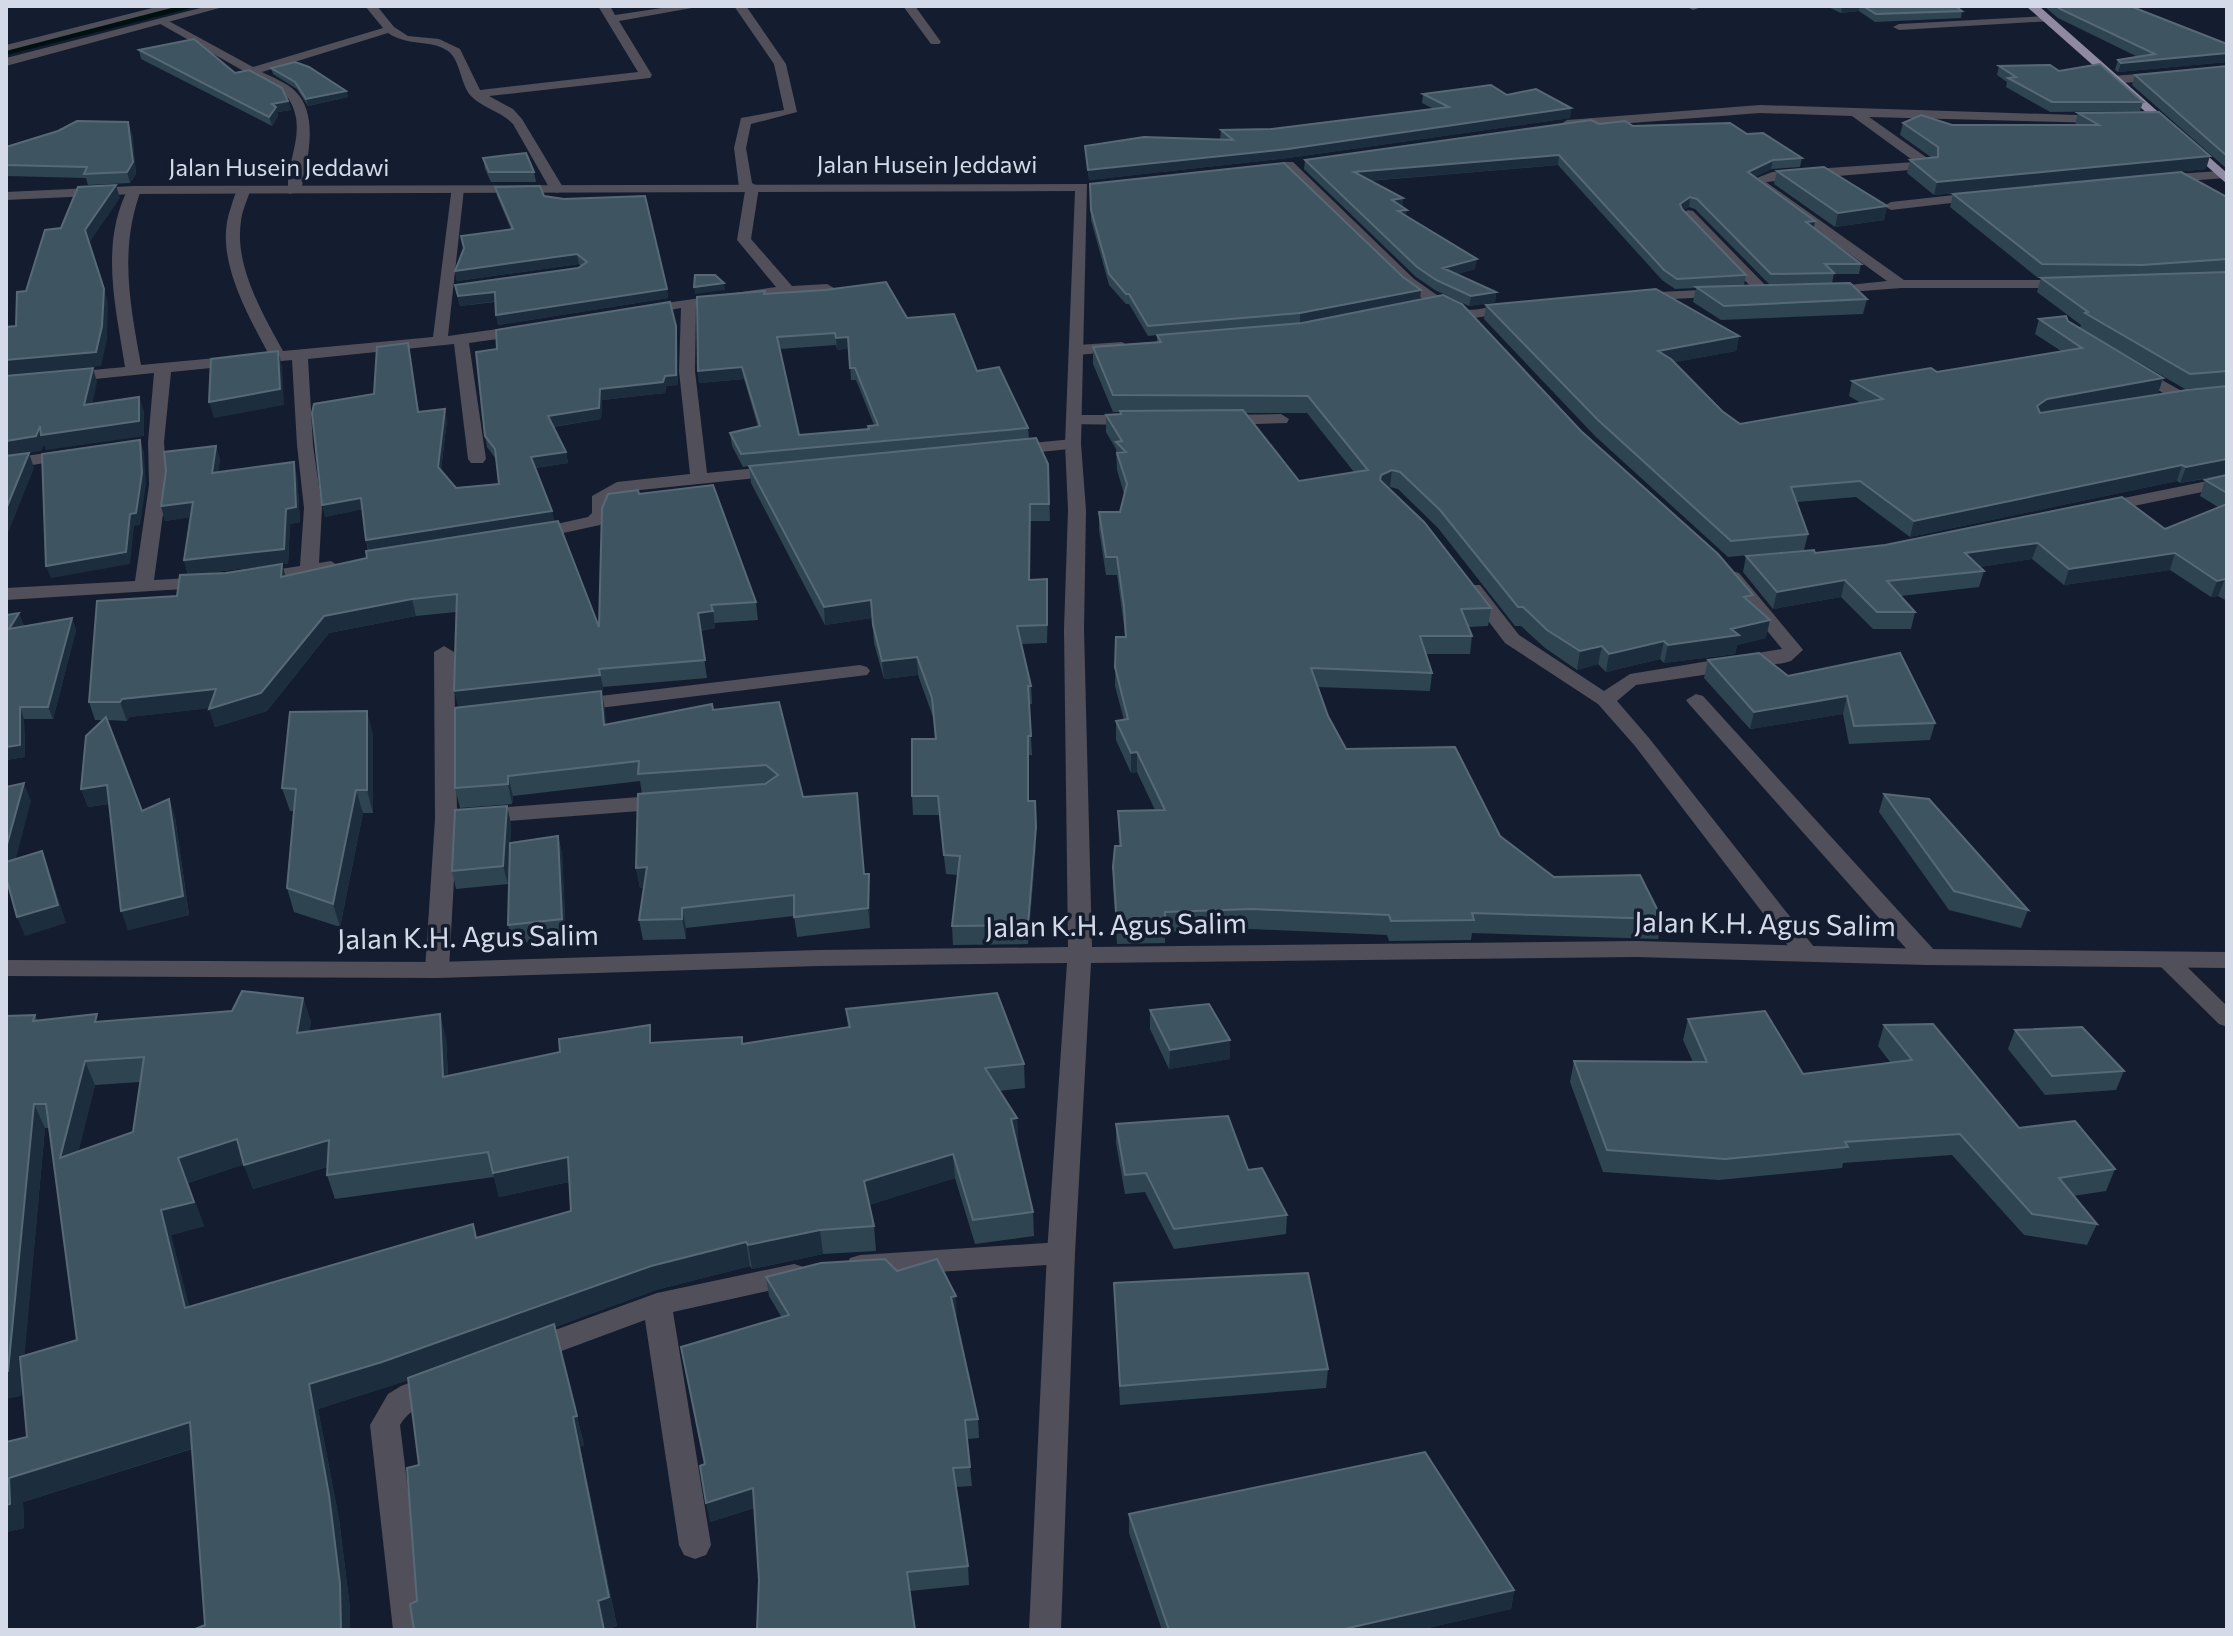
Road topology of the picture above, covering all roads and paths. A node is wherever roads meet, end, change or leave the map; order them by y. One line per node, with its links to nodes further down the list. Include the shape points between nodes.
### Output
1 (173, 6): 17 (street)
2 (221, 6): 13 (street)
3 (371, 6): 15 (street)
4 (604, 6): 11 (street)
5 (697, 6): 11 (street)
6 (740, 6): 29 (street, via 780,64 791,112 745,121 740,148)
7 (909, 6): 16 (street)
8 (1699, 6): 10 (street)
9 (2032, 6): 12 (highway)
10 (1693, 7)
11 (611, 19): 22 (street, via 646,75)
12 (2047, 19): 14 (street); 21 (highway)
13 (161, 21): 18 (street); 19 (street)
14 (1899, 27)
15 (390, 29): 19 (street); 22 (street, via 408,41 439,42 456,51)
16 (935, 42)
17 (6, 48)
18 (6, 62)
19 (251, 71): 34 (street, via 290,92 300,105 300,166)
20 (2174, 75): 21 (street)
21 (2113, 80): 27 (highway, via 2147,118)
22 (476, 94): 31 (street, via 518,122)
23 (1853, 111): 24 (street); 25 (street, via 1716,111); 39 (street, via 1928,165 1756,181)
24 (2114, 119)
25 (1556, 126)
26 (1288, 164): 46 (street, via 1409,282)
27 (2224, 177): 28 (street)
28 (2144, 180)
29 (749, 187): 31 (street, Jalan Husein Jeddawi); 42 (street, via 744,240); 56 (street, Jalan Husein Jeddawi, via 1090,186)
30 (457, 189): 31 (street, Jalan Husein Jeddawi); 34 (street, Jalan Husein Jeddawi); 54 (street, via 453,289)
31 (557, 189)
32 (134, 190): 33 (street, Jalan Husein Jeddawi); 36 (street, Jalan Husein Jeddawi); 61 (street, via 117,257)
33 (243, 191): 34 (street, Jalan Husein Jeddawi); 58 (street, via 232,225 234,247)
34 (294, 191)
35 (2002, 194): 37 (street)
36 (6, 196)
37 (1891, 206)
38 (1688, 214): 44 (street, via 1772,293)
39 (1901, 284): 40 (street); 43 (street)
40 (2091, 284)
41 (827, 288): 42 (street)
42 (788, 291): 45 (street)
43 (1810, 291)
44 (1620, 298)
45 (689, 302): 49 (street); 74 (street, via 687,371)
46 (1444, 303): 48 (street); 50 (street)
47 (1534, 304): 50 (street)
48 (1417, 308)
49 (631, 312)
50 (1467, 314): 52 (street)
51 (547, 326): 53 (street)
52 (1487, 336)
53 (461, 339): 54 (street); 71 (street)
54 (440, 341): 57 (street)
55 (1142, 346): 56 (street)
56 (1078, 350): 65 (street, Jalan Husein Jeddawi)
57 (300, 354): 58 (street); 80 (street, via 313,508)
58 (278, 356): 60 (street)
59 (2122, 362): 63 (street, via 2188,396)
60 (163, 368): 61 (street); 82 (street, via 149,443 158,485)
61 (134, 370): 62 (street)
62 (6, 383)
63 (2157, 401)
64 (1281, 419): 67 (street)
65 (1074, 420): 66 (street); 68 (street, Jalan Husein Jeddawi)
66 (1153, 420)
67 (1201, 420)
68 (1073, 444): 70 (street); 94 (street, Jalan Husein Jeddawi)
69 (96, 451): 72 (street)
70 (995, 451)
71 (477, 459)
72 (6, 464)
73 (793, 470): 74 (street)
74 (699, 479): 77 (street, via 608,490 594,521)
75 (2227, 482): 76 (street)
76 (2077, 512)
77 (518, 537)
78 (355, 563): 80 (street)
79 (1750, 563): 86 (street, via 1723,566 1793,650 1784,657 1630,680)
80 (309, 571): 82 (street)
81 (1463, 575): 86 (street, via 1512,639)
82 (143, 588): 83 (street)
83 (6, 594)
84 (444, 652): 90 (street)
85 (860, 671): 88 (street)
86 (1605, 700): 93 (street)
87 (1696, 700): 95 (street)
88 (558, 707)
89 (511, 713): 90 (street)
90 (447, 720): 92 (street)
91 (691, 800): 92 (street)
92 (446, 819): 99 (street)
93 (1806, 953): 94 (street, Jalan K.H. Agus Salim, via 1636,949); 95 (street, Jalan K.H. Agus Salim)
94 (1080, 954): 99 (street, Jalan K.H. Agus Salim); 101 (street, Jalan Husein Jeddawi)
95 (1927, 957): 96 (street, Jalan K.H. Agus Salim)
96 (2166, 959): 97 (street, Jalan K.H. Agus Salim); 100 (lane)
97 (2227, 960)
98 (6, 968): 99 (street, Jalan K.H. Agus Salim)
99 (437, 970)
100 (2227, 1019)
101 (1061, 1253): 102 (street, via 831,1268); 107 (street, Jalan Husein Jeddawi)
102 (657, 1304): 103 (street); 105 (street)
103 (509, 1358)
104 (465, 1374): 106 (street, via 405,1396 385,1425)
105 (695, 1545)
106 (409, 1630)
107 (1045, 1630)

